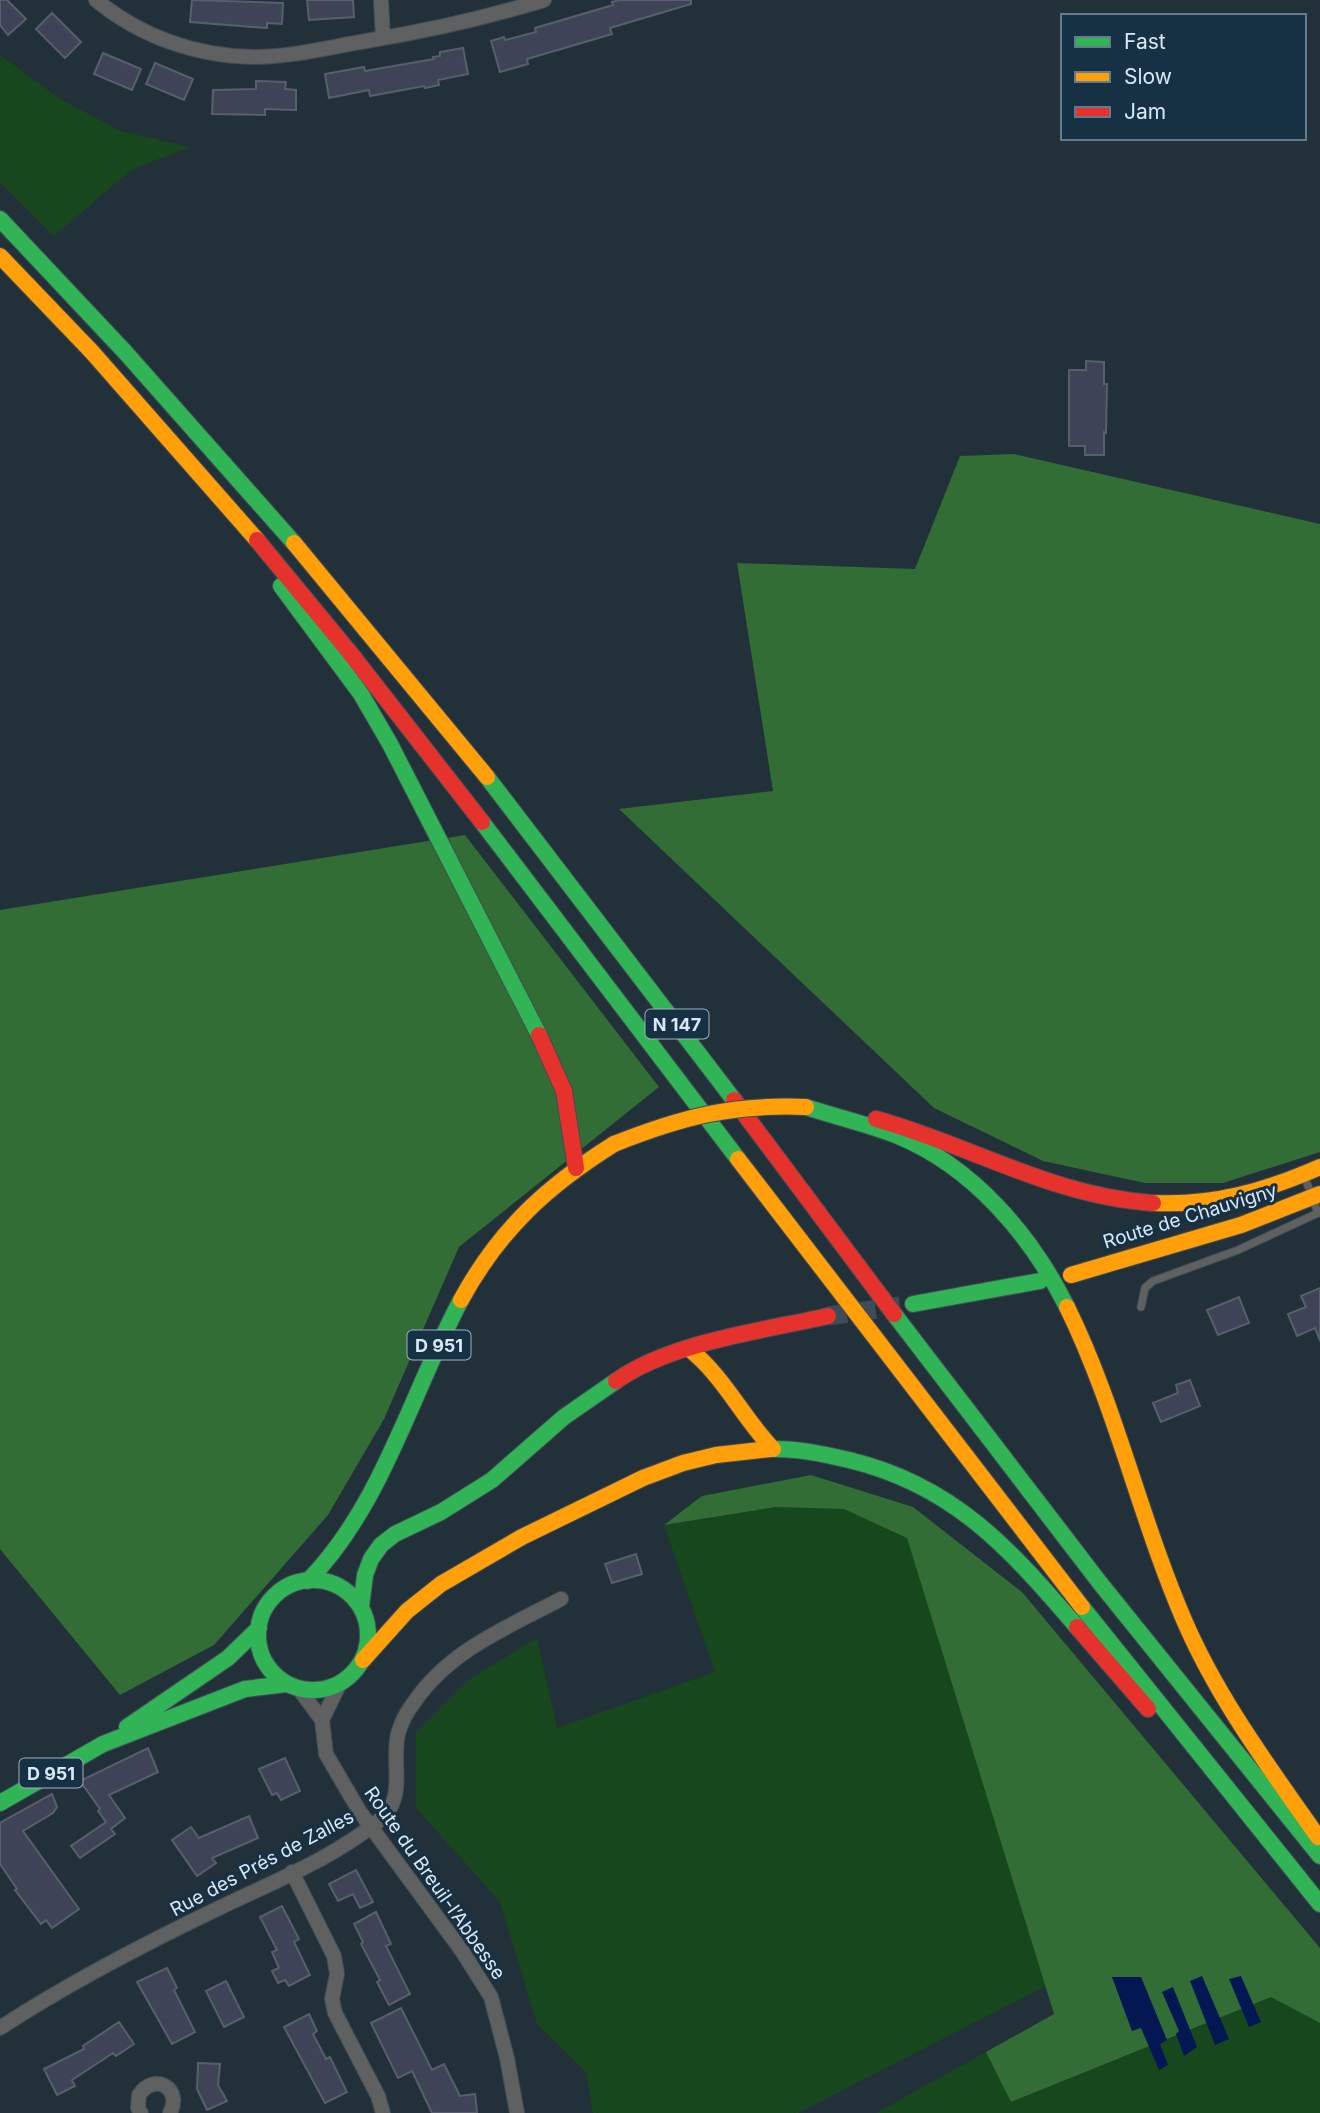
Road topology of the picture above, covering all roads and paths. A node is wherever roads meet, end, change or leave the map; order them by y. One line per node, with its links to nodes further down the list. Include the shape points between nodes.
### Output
1 (96, 0): 4 (street, via 151,35 220,54 257,57)
2 (381, 0): 4 (street)
3 (544, 0): 4 (street, via 480,19)
4 (383, 38)
5 (0, 219): 33 (main road, N 147, via 244,484 477,764 1081,1560)
6 (0, 256): 7 (main road, N 147)
7 (170, 438): 9 (main road, via 361,694 390,744 555,1068 569,1111); 34 (main road, N 147, via 307,598 434,757 923,1402)
8 (806, 1107): 9 (main road, D 951, bridge, via 720,1109 665,1123 614,1144); 11 (main road, Route de Chauvigny / D 951, via 831,1108 907,1126 1057,1186 1120,1199 1197,1203 1230,1199); 32 (main road, via 924,1149 1000,1209 1027,1240 1080,1331 1193,1641 1245,1732)
9 (576, 1167): 21 (main road, D 951, via 522,1214 479,1270 369,1494)
10 (1320, 1167): 11 (main road, Route de Chauvigny / D 951)
11 (1304, 1174): 12 (lane)
12 (1316, 1196): 13 (lane); 14 (main road, Route de Chauvigny, via 1241,1225)
13 (1319, 1213): 17 (lane, via 1238,1250 1153,1281 1144,1288)
14 (1071, 1275)
15 (1040, 1281): 16 (main road)
16 (913, 1304)
17 (1141, 1307)
18 (828, 1316): 19 (main road)
19 (688, 1348): 20 (main road, via 716,1372 749,1425); 23 (main road, via 654,1359 597,1392 492,1480 388,1539 371,1559)
20 (773, 1449): 25 (main road, via 683,1462 522,1537 440,1584 407,1611); 34 (main road, via 820,1453 874,1466 929,1489 976,1521 1022,1563)
21 (309, 1581): 23 (main road, via 338,1586); 24 (main road, via 275,1596)
22 (561, 1599): 31 (street, Rue des Prés de Zalles, via 486,1638 428,1682 399,1731 396,1800)
23 (361, 1607): 25 (main road, via 368,1633)
24 (259, 1628): 27 (main road, via 264,1661); 29 (main road, D 951, via 228,1658)
25 (363, 1660): 26 (main road)
26 (340, 1683): 27 (main road, via 312,1690); 28 (street)
27 (293, 1686): 28 (street, Route du Breuil-l’Abbesse); 29 (main road, D 951, via 246,1689)
28 (322, 1720): 31 (street, Route du Breuil-l’Abbesse, via 326,1754)
29 (103, 1744): 30 (main road, D 951)
30 (0, 1803)
31 (371, 1827): 35 (street, Rue des Prés de Zalles); 41 (street, Route du Breuil-l’Abbesse, via 491,1997)
32 (1320, 1839)
33 (1320, 1856)
34 (1283, 1860): 36 (main road, N 147)
35 (292, 1872): 37 (street, Rue des Prés de Zalles, via 103,1966); 40 (street, via 334,1956 335,2013)
36 (1320, 1905)
37 (0, 2028)
38 (141, 2113): 39 (street, via 137,2101 142,2090 159,2084 173,2094)
39 (170, 2113)
40 (383, 2113)
41 (517, 2113)

